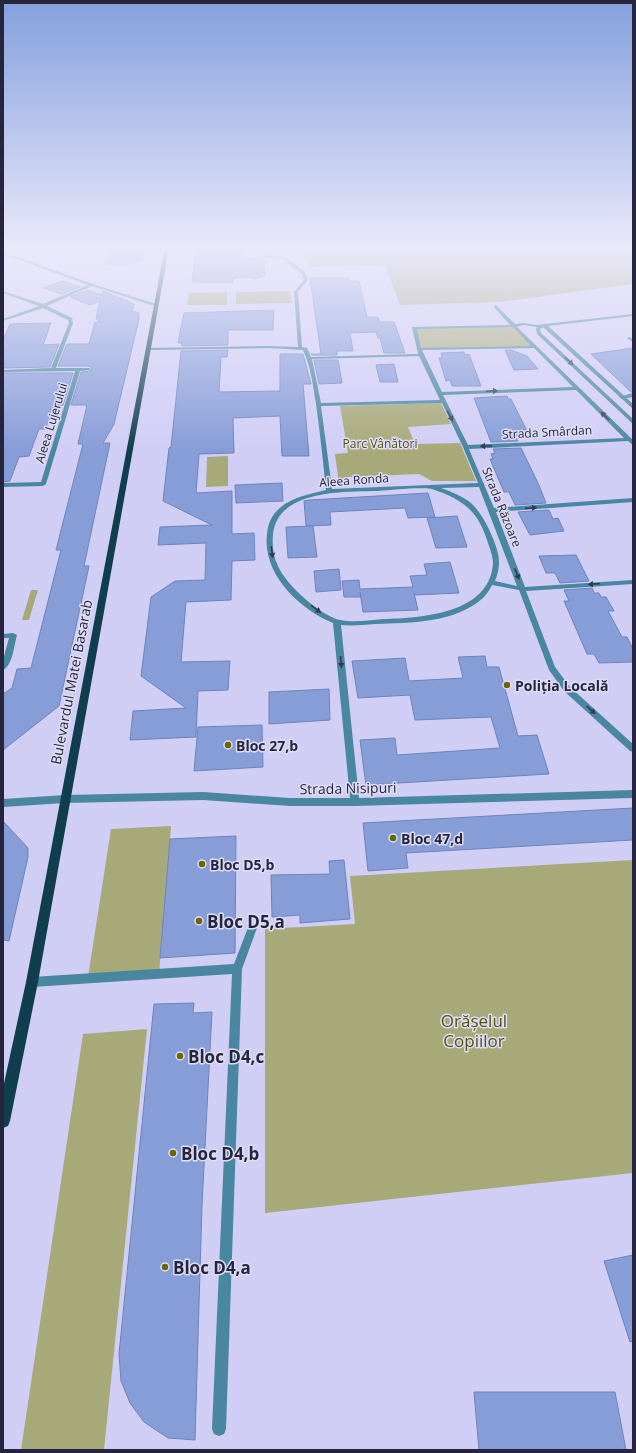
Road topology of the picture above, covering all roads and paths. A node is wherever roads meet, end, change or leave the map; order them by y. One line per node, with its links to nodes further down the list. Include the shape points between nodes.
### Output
1 (18, 315): 7 (street)
2 (62, 315): 17 (street, via 70,319 71,323)
3 (155, 315): 12 (main road, Bulevardul Matei Basarab)
4 (298, 315): 11 (street)
5 (504, 315): 9 (street)
6 (633, 315): 8 (street)
7 (3, 320)
8 (544, 325): 9 (street); 22 (street); 26 (street, one-way to 26, via 539,326 539,333)
9 (514, 326): 10 (street); 13 (street, Strada Răzoare, via 414,328)
10 (534, 347): 13 (street); 19 (street)
11 (300, 348): 12 (street); 14 (street, via 305,349)
12 (149, 349): 43 (main road, Bulevardul Matei Basarab)
13 (421, 352): 14 (street); 20 (street, Strada Răzoare)
14 (310, 358): 24 (street)
15 (78, 369): 16 (street); 17 (street); 29 (street, Aleea Lujerului, via 44,484)
16 (89, 369)
17 (54, 370): 18 (street)
18 (3, 371)
19 (577, 388): 20 (street, one-way to 19); 27 (street, one-way to 19)
20 (439, 394): 23 (street, Strada Răzoare)
21 (633, 395): 22 (street)
22 (622, 397): 25 (street)
23 (442, 401): 24 (street); 28 (street, Strada Răzoare, one-way to 28)
24 (318, 405): 32 (street)
25 (633, 408)
26 (633, 422)
27 (631, 441): 28 (street, Strada Smârdan, one-way to 28)
28 (466, 447): 30 (street, Strada Răzoare)
29 (3, 485)
30 (481, 485): 31 (street, Aleea Ronda); 34 (street, Strada Răzoare)
31 (434, 488): 32 (street, Aleea Ronda); 36 (street, Aleea Ronda, via 463,499 478,513 496,562)
32 (329, 491): 38 (street, Aleea Ronda, one-way to 38, via 291,503 277,514 270,534 274,566 281,580 319,612)
33 (633, 500): 34 (street, one-way to 33)
34 (492, 510): 37 (street, Strada Răzoare, one-way to 37)
35 (633, 582): 37 (street, one-way to 37)
36 (492, 583): 37 (street); 38 (street, via 483,594 470,603 453,612 432,618)
37 (523, 589): 41 (street, Strada Răzoare, one-way to 41, via 552,668 567,689)
38 (338, 623): 44 (street, one-way to 44)
39 (3, 636): 40 (street, via 12,635)
40 (3, 667)
41 (633, 749)
42 (633, 794): 44 (street, Strada Nisipuri)
43 (65, 799): 44 (street, Strada Nisipuri, via 203,796 290,802); 45 (street, Strada Nisipuri); 48 (main road, Bulevardul Matei Basarab)
44 (355, 802)
45 (3, 803)
46 (252, 928): 47 (street)
47 (237, 970): 48 (street); 50 (street)
48 (32, 982): 49 (main road, Bulevardul Matei Basarab)
49 (3, 1121)
50 (219, 1429)

